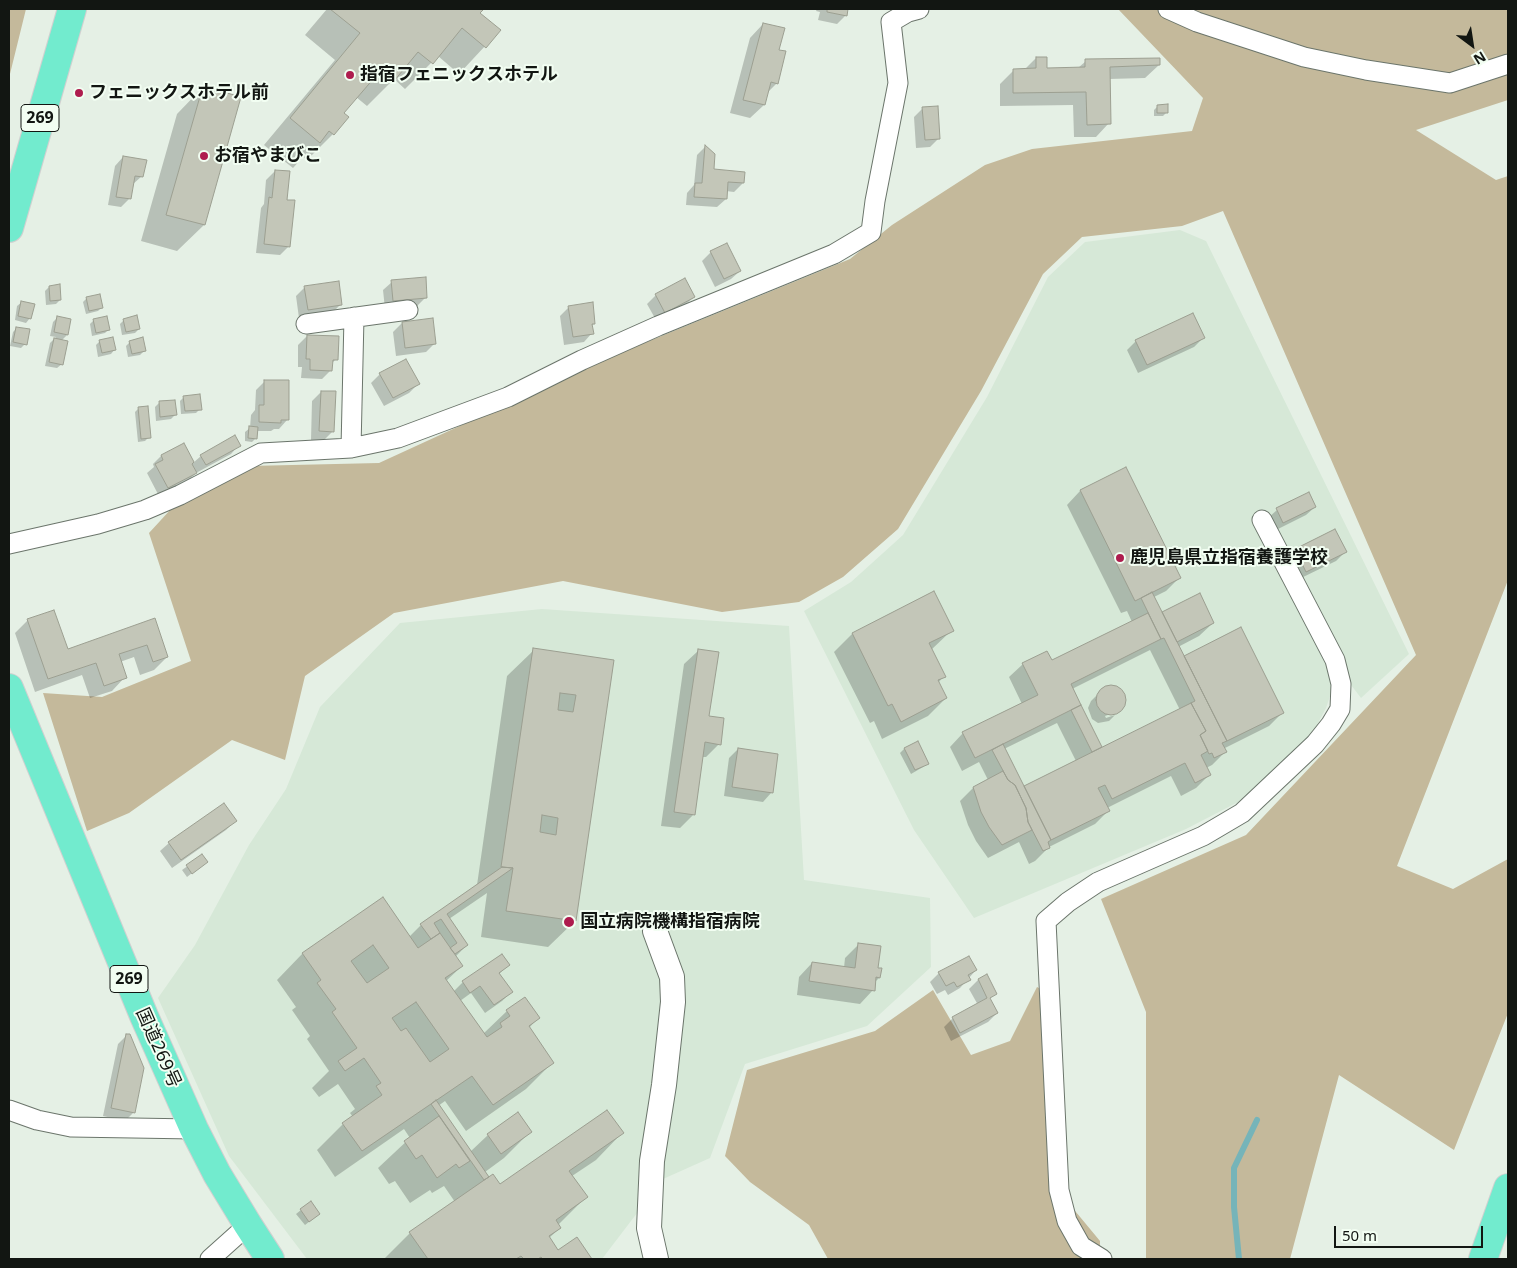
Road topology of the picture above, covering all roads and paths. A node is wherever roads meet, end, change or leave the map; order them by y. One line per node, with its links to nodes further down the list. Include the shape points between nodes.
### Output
1 (72, 9): 5 (highway, 269)
2 (919, 9): 9 (street, via 891,22 898,83 871,232 834,254 658,326 508,397 398,438)
3 (1168, 9): 4 (street, via 1197,22 1304,57 1366,70 1450,83)
4 (1508, 64)
5 (9, 228)
6 (408, 310): 7 (street)
7 (354, 317): 8 (street); 9 (street)
8 (306, 324)
9 (351, 448): 11 (street, via 261,453 145,510)
10 (1262, 520): 21 (street, via 1335,660 1341,684 1340,709 1315,744 1242,813 1203,836 1098,882 1046,922 1060,1190 1067,1222 1081,1246)
11 (9, 544)
12 (9, 688): 15 (highway, 国道269号 / 269)
13 (655, 931): 20 (street, via 672,977 673,1002 652,1161 649,1228)
14 (9, 1110): 15 (street, via 71,1127)
15 (194, 1129): 17 (highway, 国道269号 / 269)
16 (1508, 1188): 22 (highway)
17 (248, 1225): 18 (street); 19 (highway, 国道269号 / 269)
18 (210, 1259)
19 (270, 1259)
20 (656, 1259)
21 (1102, 1259)
22 (1483, 1259)

